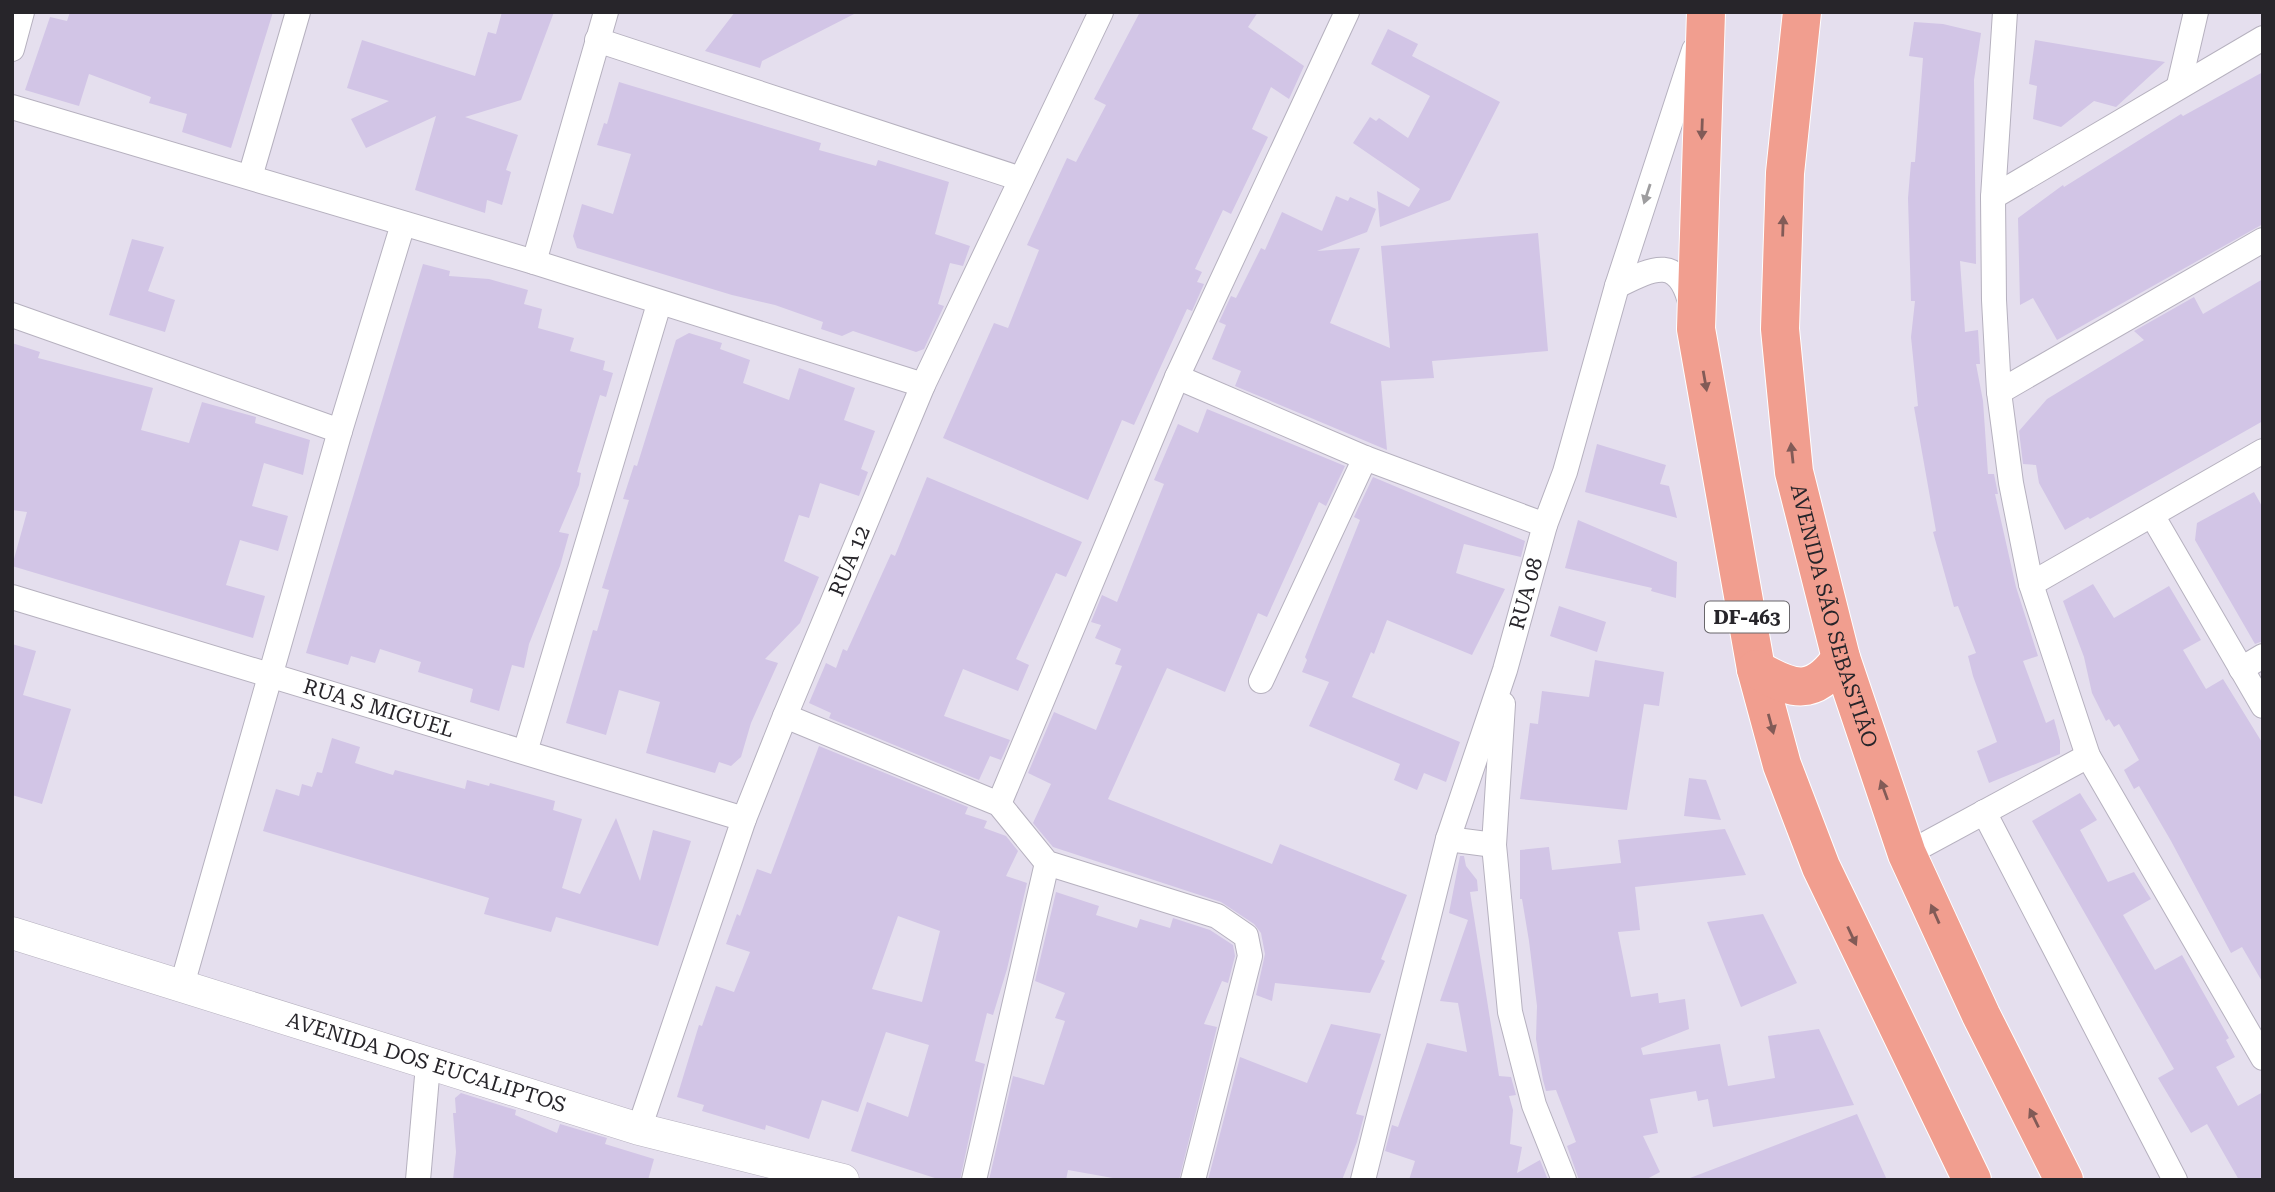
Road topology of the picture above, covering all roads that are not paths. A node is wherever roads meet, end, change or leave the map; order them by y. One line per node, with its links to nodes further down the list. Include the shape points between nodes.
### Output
1 (22, 12): 12 (street)
2 (298, 12): 15 (street)
3 (606, 12): 11 (street)
4 (1101, 12): 16 (street, RUA 12)
5 (1347, 12): 25 (street)
6 (1706, 12): 21 (street, RUA 08, one-way to 21); 24 (main road, DF-463, one-way to 24)
7 (1802, 12): 36 (main road, AVENIDA SÃO SEBASTIÃO, one-way to 7, via 1794,472 1780,329 1785,173)
8 (2006, 12): 17 (street)
9 (2196, 12): 13 (street)
10 (2263, 38): 13 (street)
11 (597, 40): 16 (street); 20 (street)
12 (12, 49)
13 (2179, 85): 17 (street)
14 (12, 107): 15 (street)
15 (250, 177): 18 (street)
16 (1021, 179): 26 (street, RUA 12)
17 (1993, 197): 27 (street)
18 (403, 224): 20 (street); 28 (street)
19 (2263, 240): 27 (street)
20 (534, 262): 22 (street)
21 (1617, 286): 24 (street, via 1654,268 1673,272 1687,290); 32 (street, RUA 08)
22 (659, 304): 26 (street); 44 (street)
23 (12, 315): 28 (street)
24 (1696, 329): 37 (main road, DF-463, one-way to 37)
25 (1177, 377): 30 (street); 46 (street)
26 (923, 385): 43 (street, RUA 12)
27 (1999, 393): 33 (street)
28 (340, 431): 40 (street)
29 (2263, 451): 31 (street)
30 (1365, 458): 32 (street); 41 (street)
31 (2152, 515): 33 (street); 38 (street)
32 (1545, 526): 39 (street, RUA 08)
33 (2031, 584): 45 (street)
34 (12, 597): 40 (street, RUA S MIGUEL)
35 (2263, 656): 38 (street)
36 (1841, 658): 37 (main road, via 1818,682 1801,688); 51 (main road, AVENIDA SÃO SEBASTIÃO, one-way to 36)
37 (1756, 669): 65 (main road, DF-463, one-way to 65, via 1782,765 1821,867)
38 (2241, 669): 42 (street)
39 (1506, 670): 49 (street, RUA 08); 50 (street)
40 (271, 677): 44 (street, RUA S MIGUEL); 54 (street)
41 (1261, 681)
42 (2263, 706)
43 (785, 716): 46 (street); 48 (street, RUA 12)
44 (525, 752): 48 (street, RUA S MIGUEL)
45 (2088, 756): 47 (street); 55 (street)
46 (999, 804): 52 (street)
47 (1984, 812): 51 (street); 67 (street)
48 (744, 819): 57 (street, RUA 12)
49 (1448, 839): 50 (street); 63 (street, RUA 08)
50 (1494, 845): 64 (street, via 1510,1012 1534,1105)
51 (1907, 854): 66 (main road, AVENIDA SÃO SEBASTIÃO, one-way to 51)
52 (1046, 863): 61 (street); 62 (street, via 1217,916 1246,936 1250,956)
53 (12, 933): 54 (street, AVENIDA DOS EUCALIPTOS)
54 (181, 985): 56 (street, AVENIDA DOS EUCALIPTOS)
55 (2263, 1058)
56 (428, 1065): 57 (street, AVENIDA DOS EUCALIPTOS); 59 (street)
57 (639, 1129): 58 (street, AVENIDA DOS EUCALIPTOS)
58 (789, 1173): 60 (street, AVENIDA DOS EUCALIPTOS)
59 (418, 1180)
60 (843, 1180)
61 (974, 1180)
62 (1193, 1180)
63 (1363, 1180)
64 (1564, 1180)
65 (1972, 1180)
66 (2064, 1180)
67 (2175, 1180)

